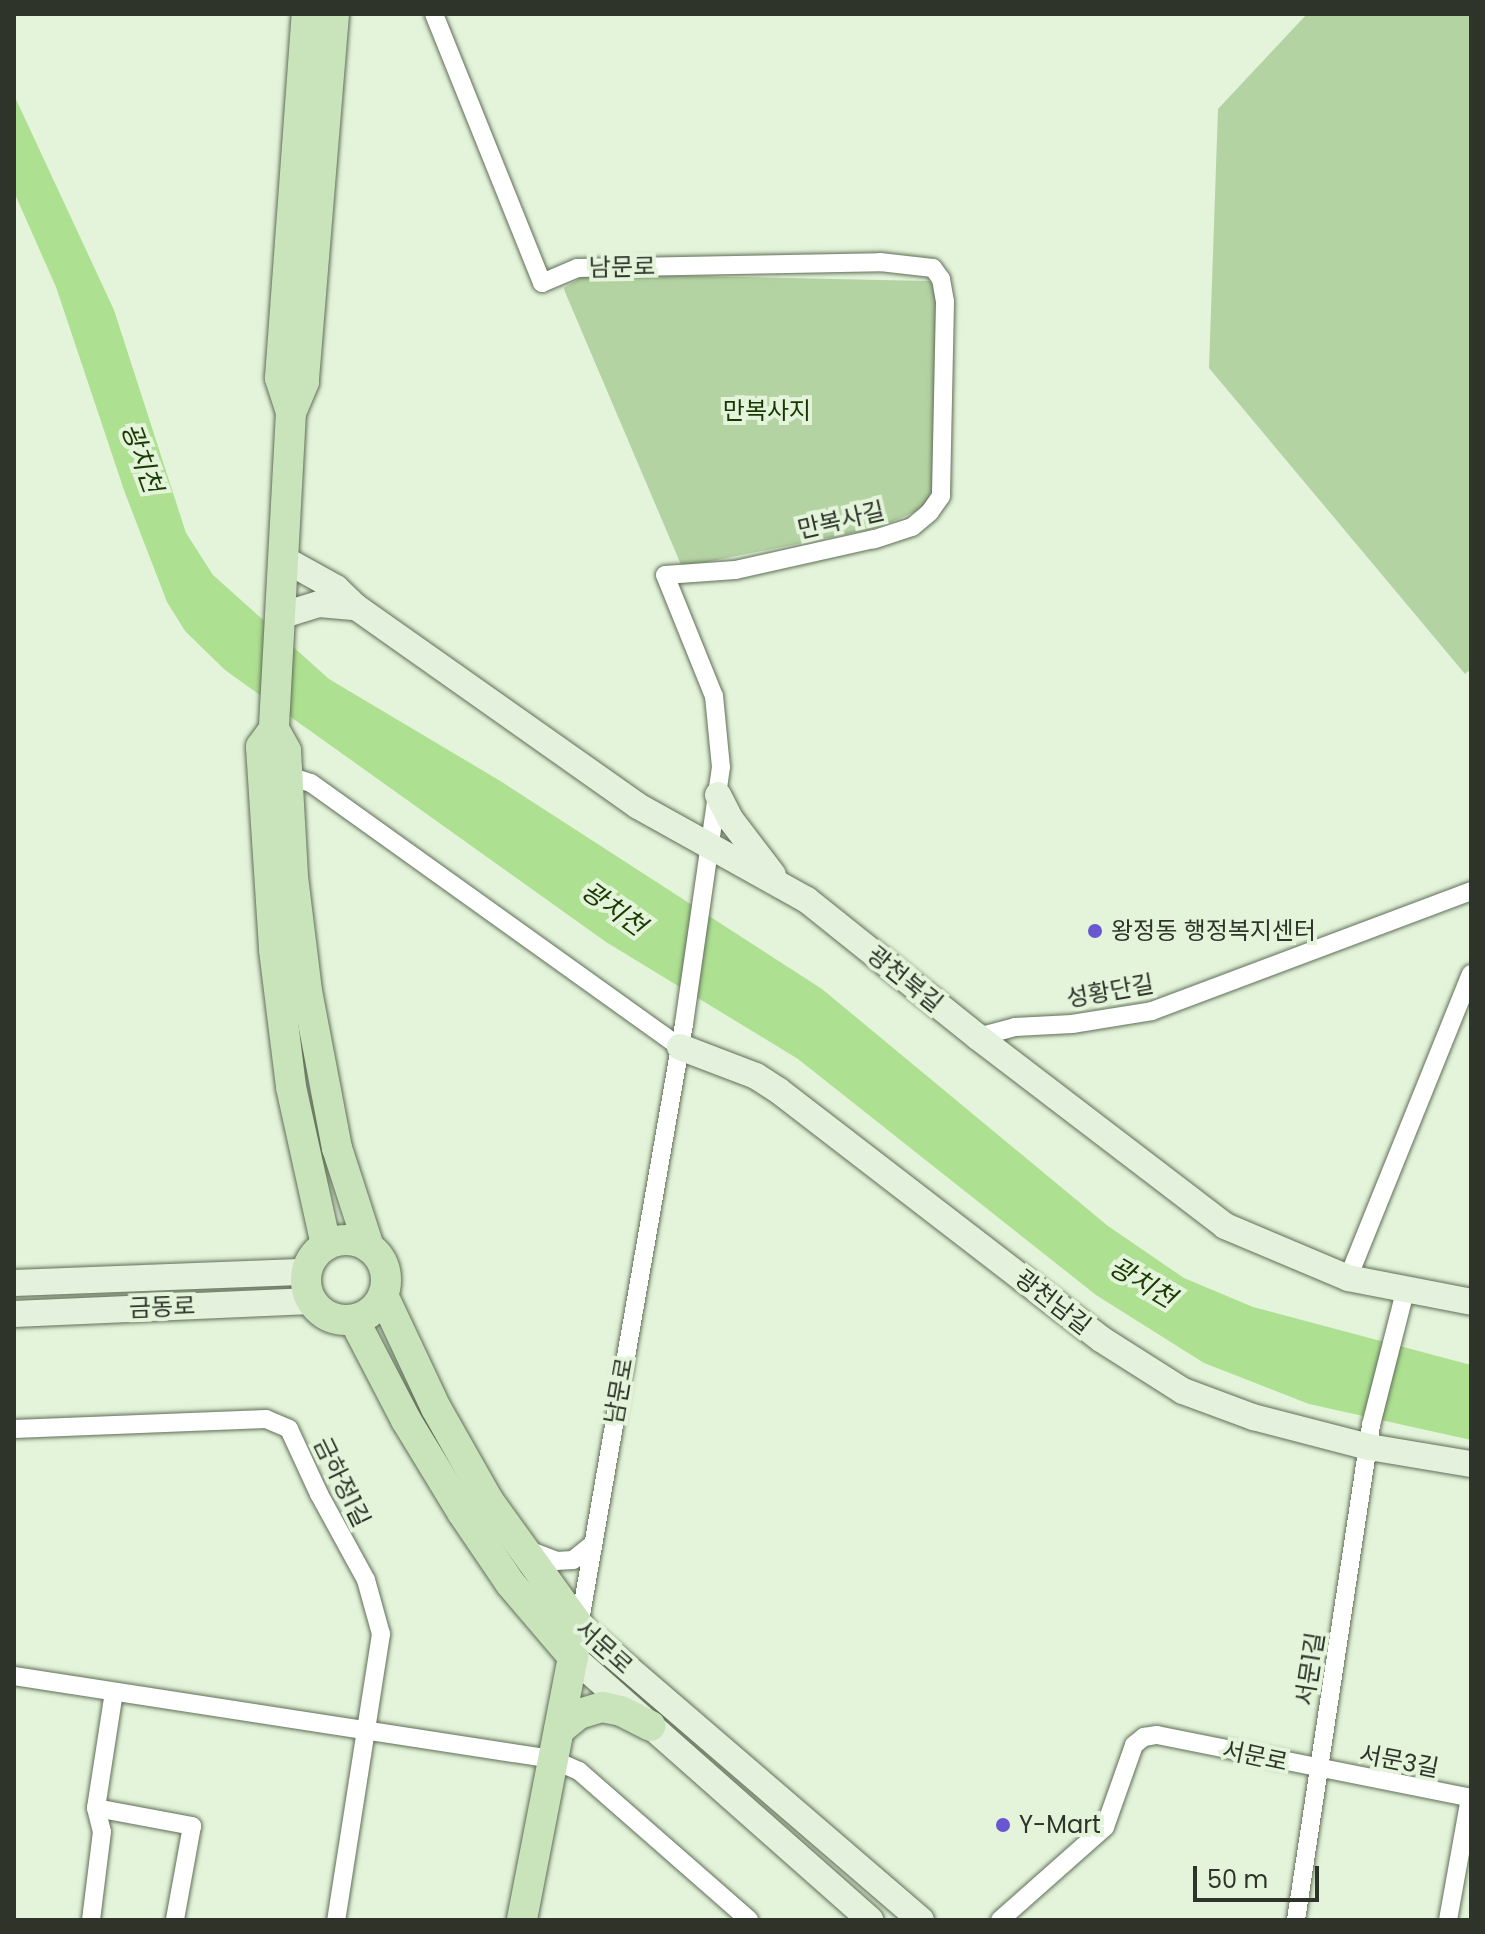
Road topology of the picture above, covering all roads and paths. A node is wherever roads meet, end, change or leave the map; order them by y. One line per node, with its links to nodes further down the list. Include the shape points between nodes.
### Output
1 (307, 14): 5 (main road, via 280,378)
2 (334, 14): 5 (main road, via 304,382)
3 (434, 14): 4 (street, 남문로, via 542,283 577,268 880,262 933,268)
4 (941, 279): 11 (street, 만복사길, via 941,496 930,512 912,527 874,539 735,570 665,575 716,706)
5 (291, 412): 6 (main road)
6 (282, 558): 7 (street, 광천북길, via 336,588); 8 (main road)
7 (356, 607): 8 (street, via 319,604); 12 (street, 광천북길, via 638,806)
8 (280, 620): 9 (main road)
9 (274, 729): 10 (main road, via 286,751); 16 (main road, via 261,747 266,855)
10 (286, 775): 16 (main road); 17 (street, via 311,783)
11 (718, 795): 12 (street); 13 (street)
12 (712, 847): 13 (street, 광천북길); 17 (street, 남문로)
13 (778, 881): 18 (street, 광천북길)
14 (1471, 891): 18 (street, 성황단길, via 1152,1011 1015,1027)
15 (1471, 974): 21 (street)
16 (293, 993): 19 (main road, via 291,1087); 20 (main road)
17 (682, 1035): 30 (street, 광천남길, via 779,1091 1101,1339 1162,1379 1217,1406); 33 (street, 남문로)
18 (978, 1037): 21 (street, 광천북길, via 1225,1226)
19 (326, 1245): 20 (main road, via 343,1239); 23 (main road, via 310,1260)
20 (369, 1247): 25 (main road, via 385,1268)
21 (1348, 1278): 24 (street, 광천북길)
22 (14, 1283): 23 (street, 금동로)
23 (308, 1287): 27 (street, 금동로); 28 (main road, via 328,1317)
24 (1406, 1288): 26 (street, 광천북길); 30 (street, 서문1길)
25 (383, 1295): 28 (main road, via 366,1315); 32 (main road, 서문로, via 436,1408)
26 (1471, 1302)
27 (14, 1314)
28 (354, 1320): 35 (main road, 서문로, via 462,1512 510,1583)
29 (14, 1429): 39 (street, 금하정1길, via 266,1419 289,1429 366,1580 381,1634)
30 (1370, 1436): 31 (street, 광천남길); 41 (street, 서문1길)
31 (1471, 1464)
32 (519, 1544): 33 (street, via 556,1561 573,1560); 34 (main road, 서문로)
33 (593, 1544): 34 (street, 남문로)
34 (579, 1626): 35 (main road, 남문로); 51 (street, 서문로)
35 (573, 1657): 38 (street, 서문로); 40 (main road, 남문로)
36 (14, 1676): 37 (street)
37 (114, 1692): 39 (street); 43 (street)
38 (650, 1726): 40 (main road, via 602,1707 579,1714); 50 (street, 서문로)
39 (368, 1731): 40 (street); 47 (street, 금하정1길)
40 (556, 1744): 44 (street); 48 (main road, 남문로)
41 (1319, 1770): 42 (street, 서문3길); 52 (street, 서문로, via 1157,1735 1144,1737 1134,1745 1105,1827); 53 (street, 서문1길)
42 (1470, 1798): 54 (street)
43 (96, 1808): 45 (street, via 102,1832); 46 (street, via 192,1826)
44 (731, 1913): 49 (street)
45 (91, 1920)
46 (175, 1920)
47 (336, 1920)
48 (522, 1920)
49 (749, 1920)
50 (870, 1920)
51 (921, 1920)
52 (1000, 1920)
53 (1296, 1920)
54 (1448, 1920)

